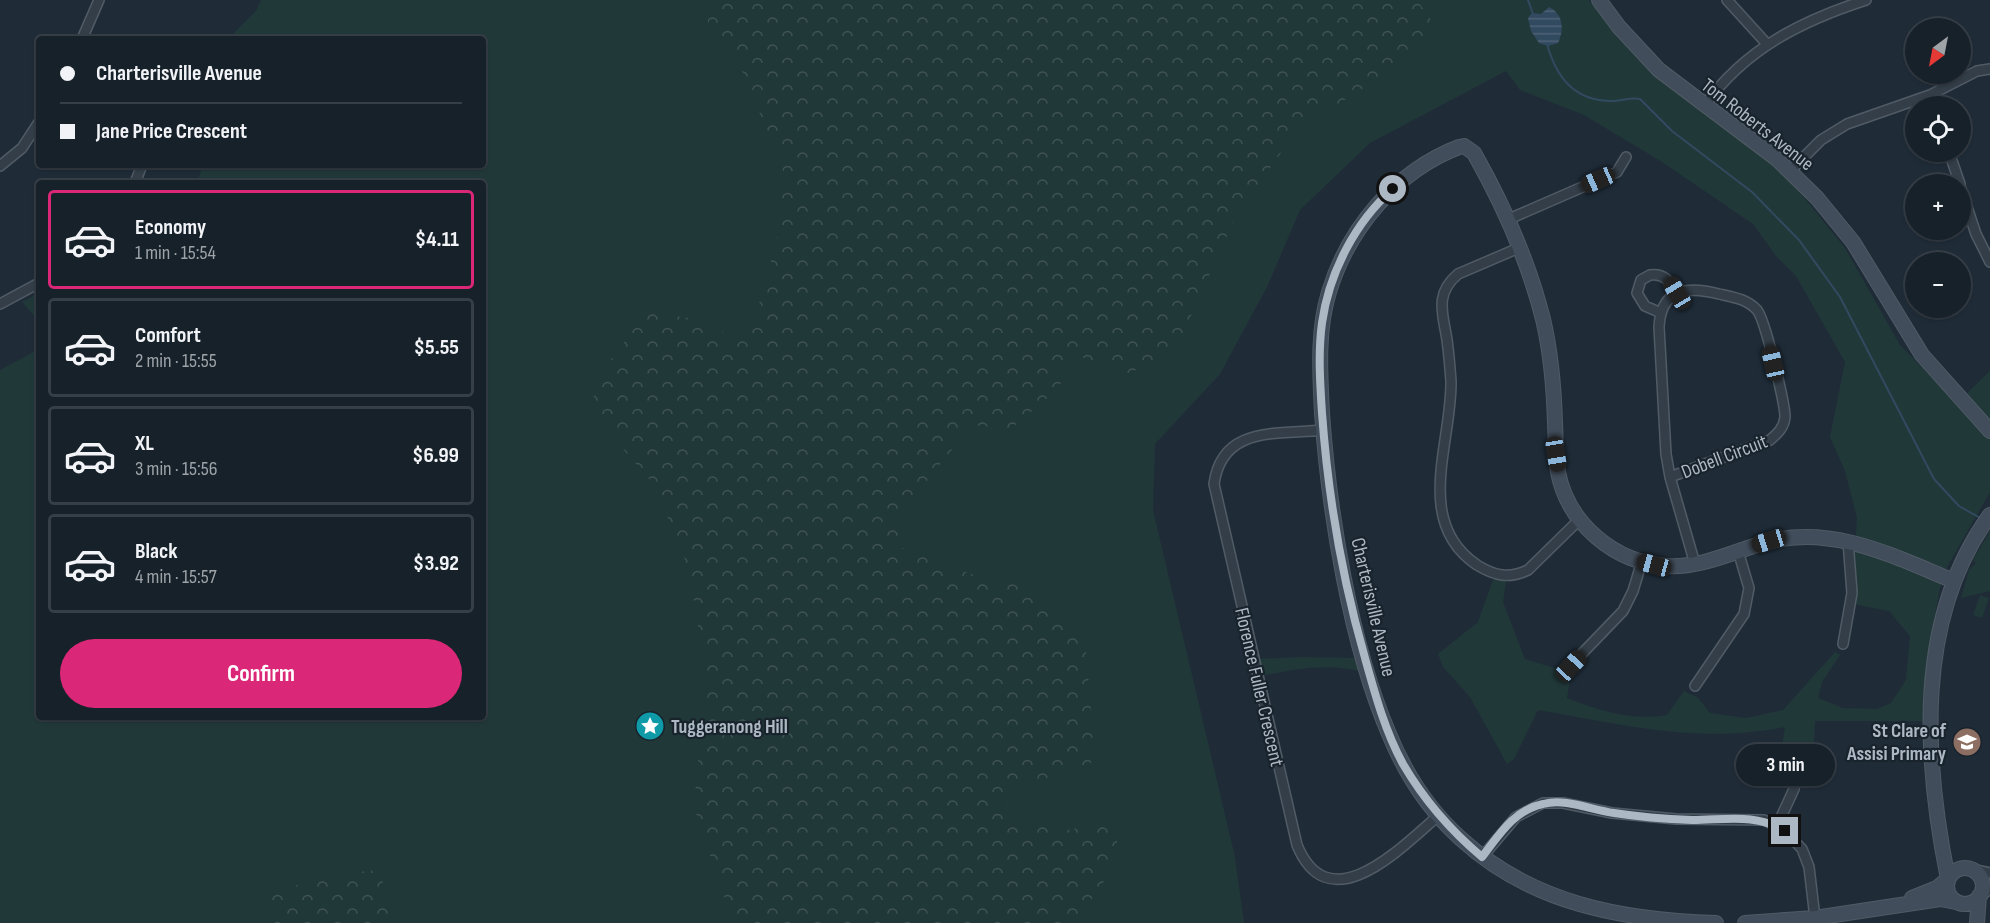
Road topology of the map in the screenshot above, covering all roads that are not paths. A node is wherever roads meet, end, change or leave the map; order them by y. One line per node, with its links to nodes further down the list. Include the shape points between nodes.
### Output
1 (99, 0): 5 (street)
2 (1599, 0): 9 (street, Tom Roberts Avenue, via 1645,56)
3 (1727, 0): 6 (street)
4 (1866, 0): 6 (street, via 1812,19)
5 (83, 36)
6 (1767, 44): 9 (street, via 1733,72)
7 (1990, 69): 8 (street, via 1977,71)
8 (1930, 95): 13 (street, via 1847,124 1821,140)
9 (1704, 106): 13 (street, Tom Roberts Avenue)
10 (36, 127): 12 (street, via 22,148)
11 (1626, 157): 14 (street, via 1617,172)
12 (0, 166)
13 (1790, 171): 22 (street, Tom Roberts Avenue, via 1847,235 1922,356)
14 (1509, 219): 16 (street); 23 (street, Charterisville Avenue, via 1474,153 1464,146 1427,164 1381,200 1344,252 1328,293 1320,348)
15 (1971, 219): 17 (street)
16 (1521, 247): 26 (street, via 1547,341 1559,475); 26 (street, via 1458,274 1442,294 1451,386 1439,471 1441,509 1459,548 1478,565 1502,576 1528,570)
17 (1990, 262)
18 (36, 285): 20 (street)
19 (1677, 293): 21 (street); 21 (street, via 1664,276 1650,275 1641,280 1637,292 1641,302); 24 (street, Dobell Circuit, via 1698,289 1737,298 1756,309 1764,325 1785,417 1779,432 1770,440)
20 (0, 304)
21 (1660, 313): 24 (street, Dobell Circuit)
22 (1988, 428)
23 (1323, 430): 36 (street, Charterisville Avenue, via 1344,577 1373,686 1388,733 1403,763); 36 (street, Florence Fuller Crescent, via 1242,440 1224,455 1214,484 1296,845 1314,873 1346,883 1375,871)
24 (1670, 477): 30 (street, Dobell Circuit)
25 (1989, 517): 31 (street, via 1962,560)
26 (1580, 519): 29 (street, via 1607,546)
27 (1848, 541): 28 (street, via 1792,538); 31 (street); 32 (street, via 1852,593)
28 (1738, 551): 30 (street); 34 (street, via 1749,588 1744,614)
29 (1642, 561): 30 (street, via 1668,566); 33 (street, via 1623,611)
30 (1695, 564)
31 (1954, 581): 38 (street, via 1939,633 1931,704 1932,766)
32 (1843, 644)
33 (1571, 666)
34 (1695, 686)
35 (1798, 767): 37 (street, via 1794,789)
36 (1438, 815): 39 (street, Charterisville Avenue)
37 (1777, 826): 39 (street, via 1749,818 1633,816 1557,802 1530,808 1516,817); 46 (street, via 1793,837 1804,854)
38 (1941, 831): 40 (street, via 1955,858); 42 (street)
39 (1482, 857): 47 (street, Charterisville Avenue, via 1539,891)
40 (1971, 869): 41 (street); 42 (street, via 1956,870); 43 (street, via 1982,882)
41 (1990, 873)
42 (1948, 879): 44 (street, via 1947,890); 45 (street, via 1937,888)
43 (1983, 894): 44 (street, via 1969,903); 52 (street)
44 (1956, 902): 45 (street, via 1940,899); 51 (street)
45 (1890, 906): 46 (street, via 1863,916)
46 (1815, 918): 50 (street)
47 (1636, 920): 48 (street, Charterisville Avenue)
48 (1716, 923)
49 (1745, 923): 50 (street)
50 (1777, 923)
51 (1969, 923)
52 (1977, 923)

